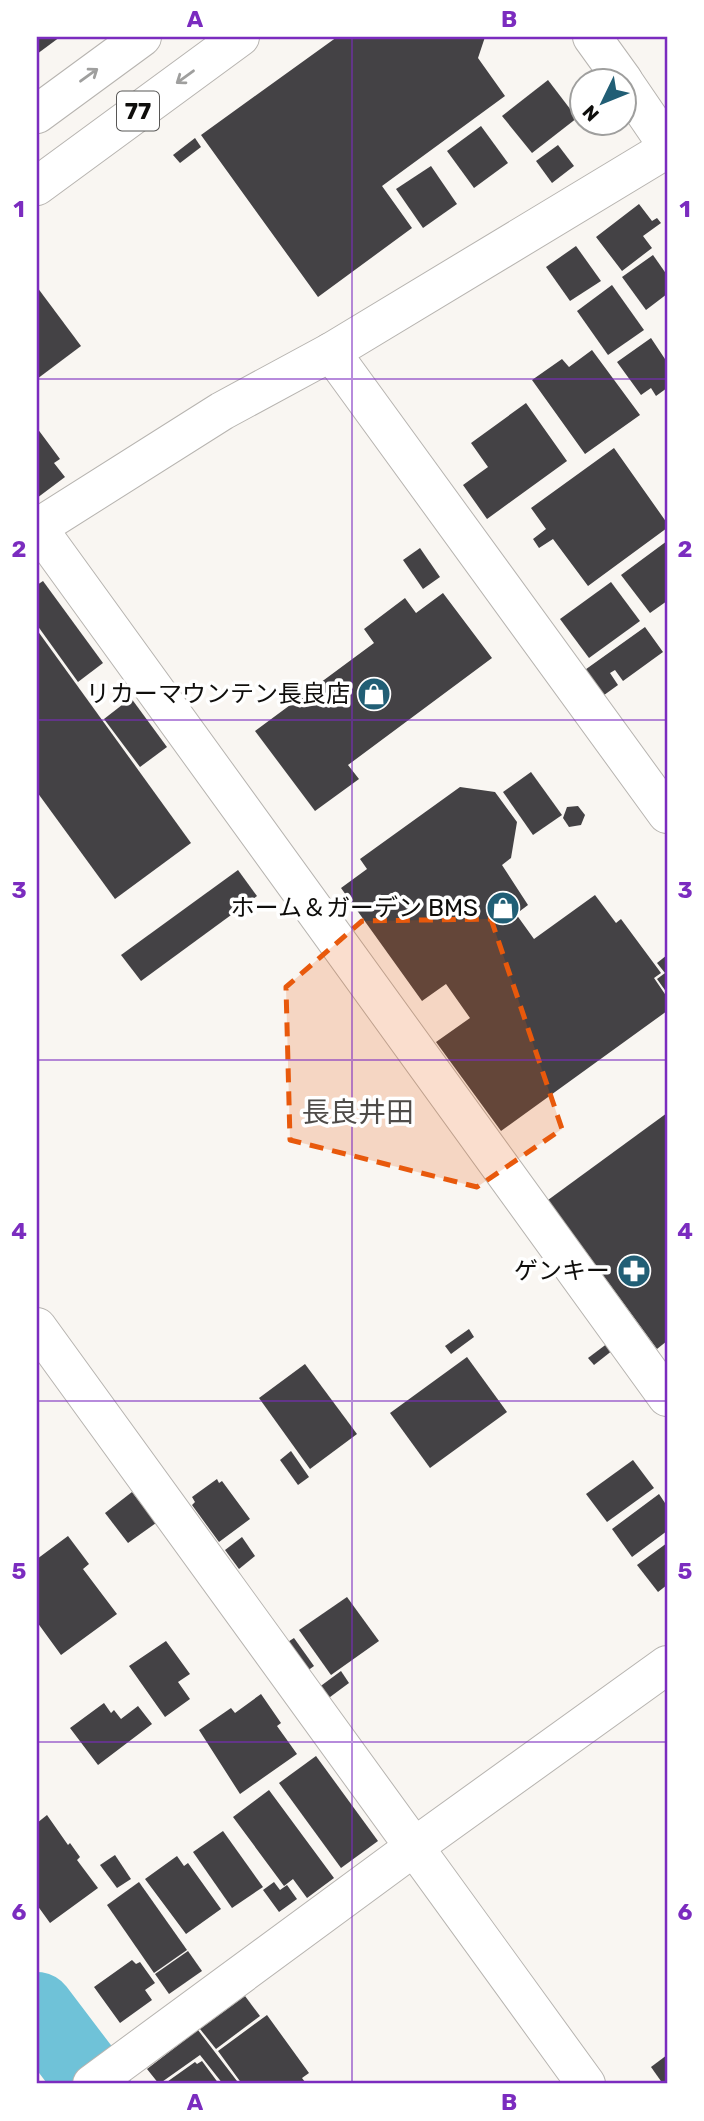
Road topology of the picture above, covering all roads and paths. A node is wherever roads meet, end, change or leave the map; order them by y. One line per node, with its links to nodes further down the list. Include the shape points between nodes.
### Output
1 (142, 37): 6 (street, 77, one-way to 1)
2 (240, 37): 8 (street, 77, one-way to 8)
3 (592, 37): 4 (street)
4 (612, 66)
5 (638, 104): 7 (street)
6 (37, 114)
7 (667, 147): 9 (street)
8 (37, 186)
9 (331, 352): 10 (street, via 222,411); 11 (street)
10 (37, 527): 13 (street)
11 (667, 814)
12 (37, 1326): 15 (street)
13 (667, 1397)
14 (667, 1665): 15 (street)
15 (414, 1847): 16 (street); 17 (street)
16 (105, 2074)
17 (586, 2084)

